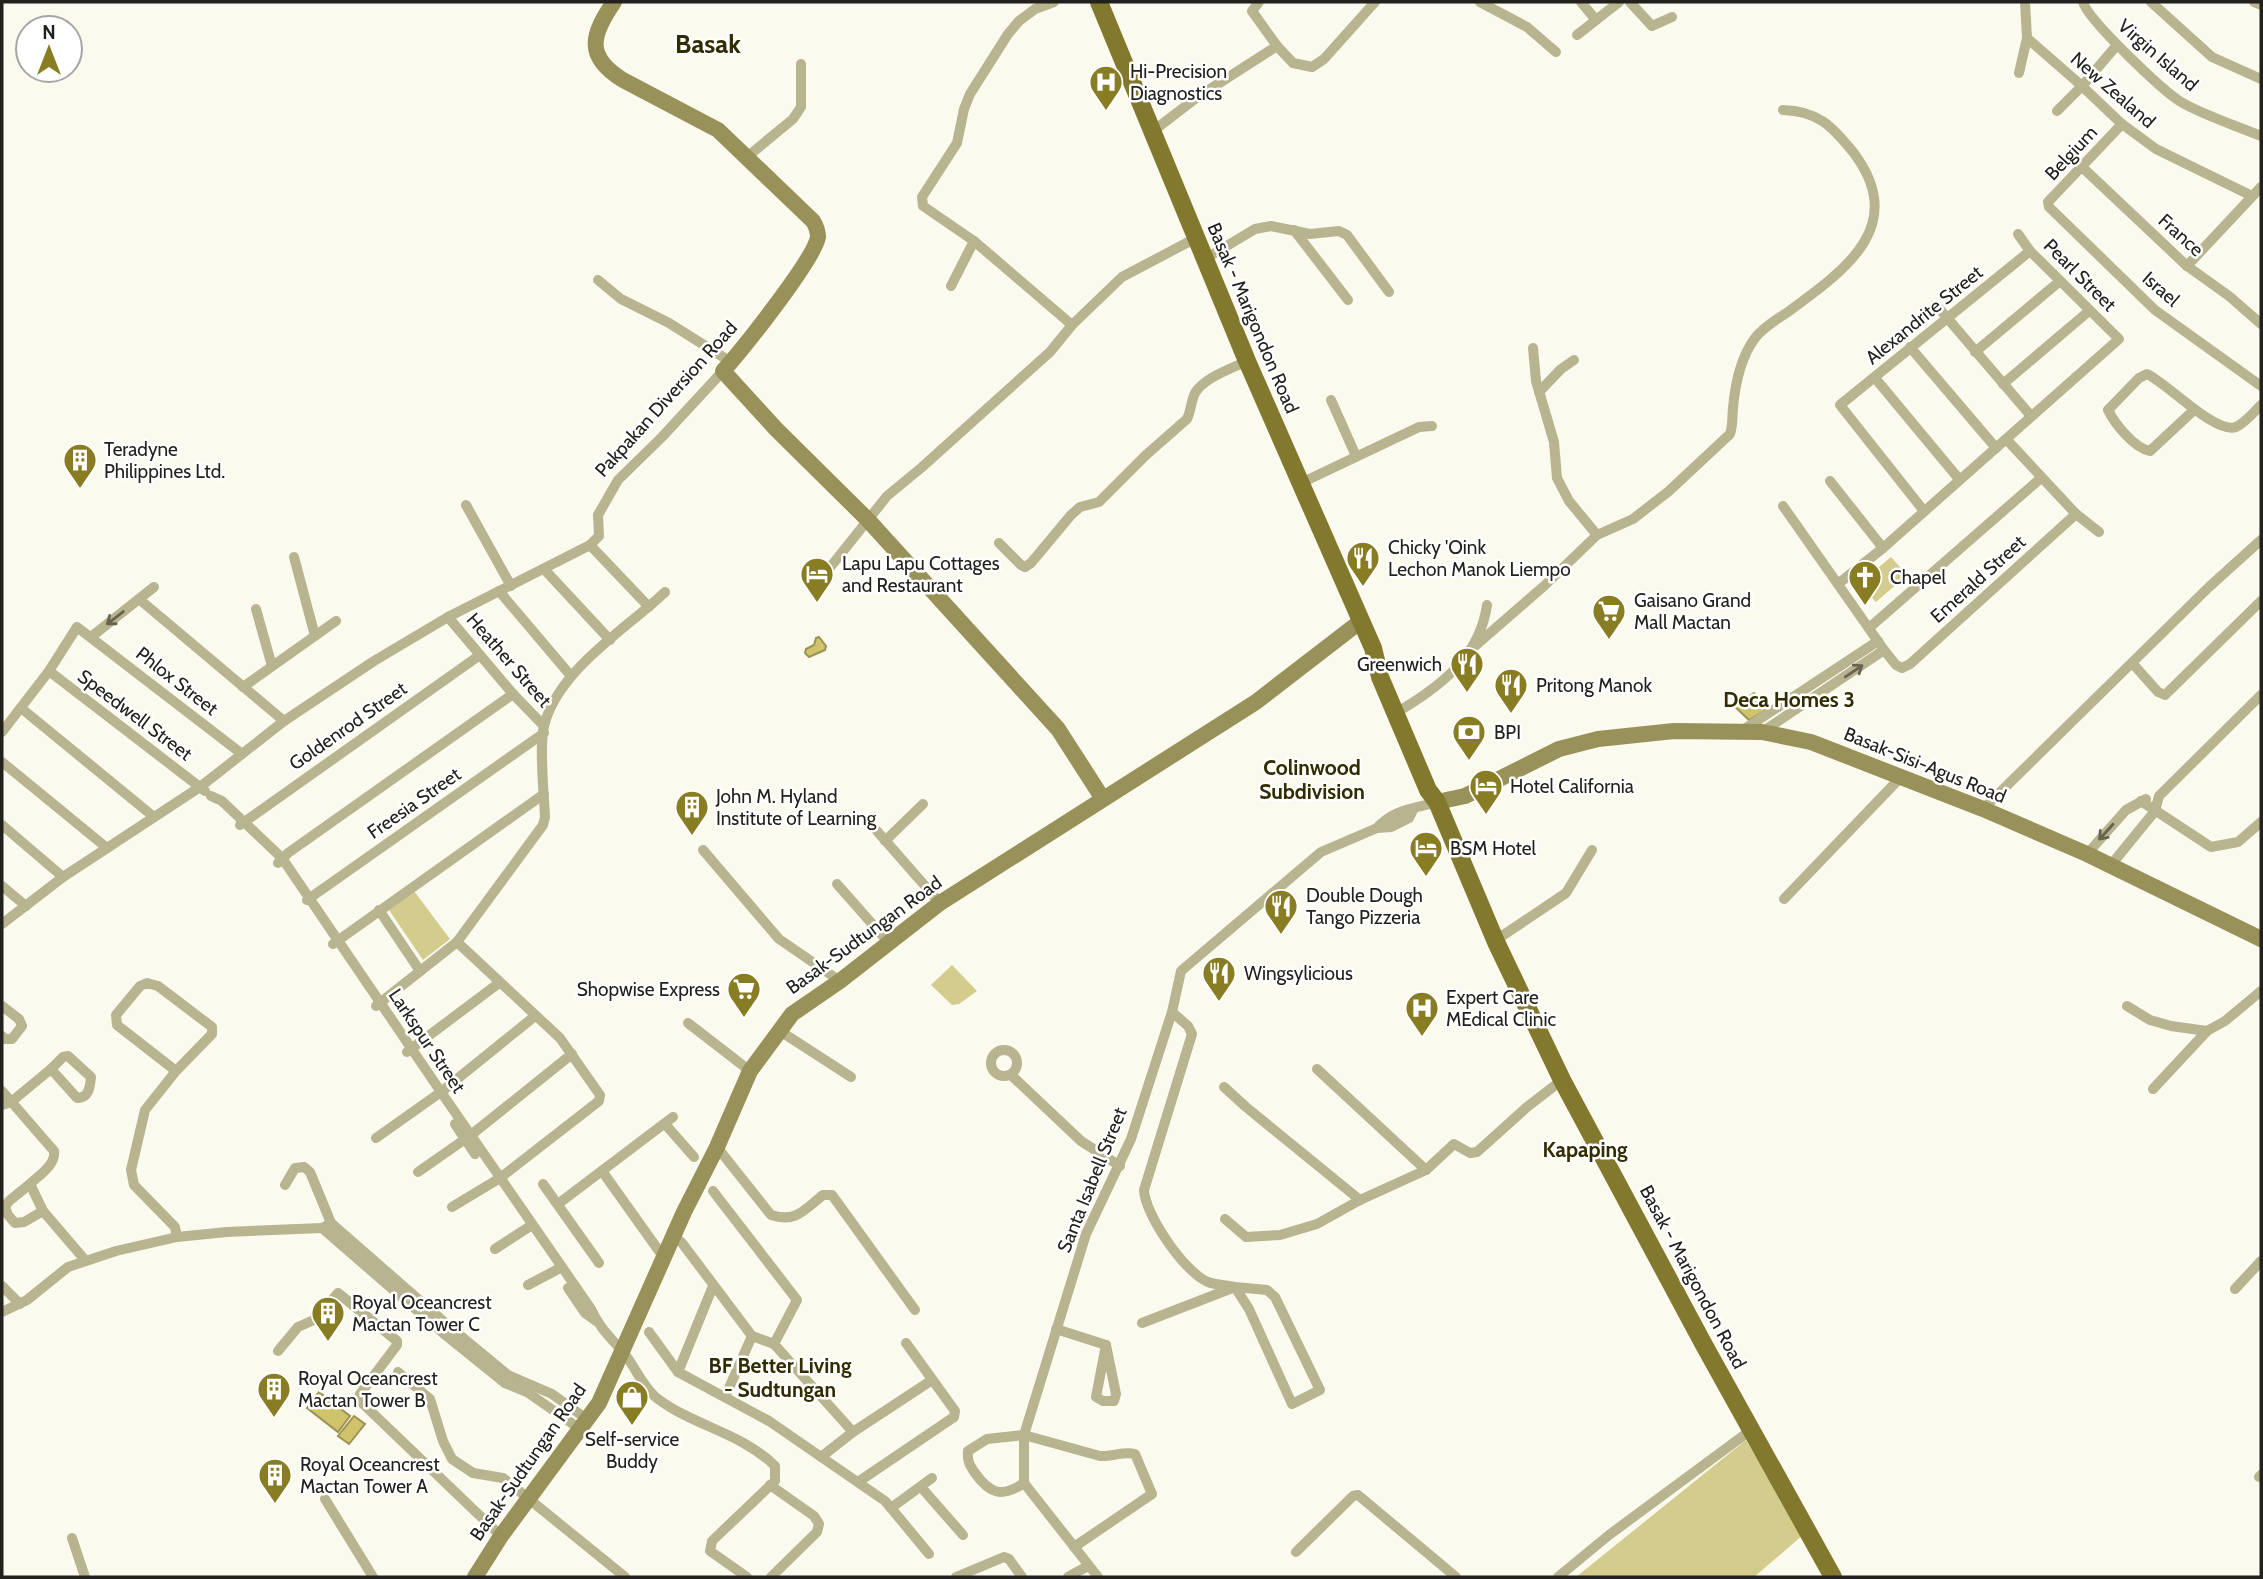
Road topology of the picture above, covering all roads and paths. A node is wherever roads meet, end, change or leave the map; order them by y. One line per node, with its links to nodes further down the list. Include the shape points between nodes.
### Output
1 (614, 2): 31 (street, Pakpakan Diversion Road, via 597,29 595,45 601,62 623,80 718,131)
2 (1054, 2): 39 (street, via 1035,9 1008,34 970,94 957,143 922,197 923,206)
3 (1099, 2): 29 (main road, Basak - Marigondon Road)
4 (1259, 2): 20 (street, via 1252,11)
5 (1375, 2): 20 (street, via 1324,60 1312,67 1293,63)
6 (1480, 2): 21 (street, via 1527,27)
7 (1581, 2): 16 (street)
8 (1619, 2): 16 (street)
9 (1630, 2): 15 (street, via 1652,26)
10 (2025, 2): 18 (street)
11 (2083, 2): 19 (street, Virgin Island)
12 (2151, 2): 24 (street, via 2212,57)
13 (2254, 2): 14 (street)
14 (2261, 5)
15 (1672, 17)
16 (1596, 20): 17 (street)
17 (1577, 35)
18 (2027, 38): 23 (street); 25 (street, New Zealand)
19 (2117, 45): 25 (street); 30 (street, Virgin Island, via 2181,102)
20 (1277, 46): 29 (street)
21 (1556, 52)
22 (801, 64): 31 (street, via 801,107 793,120)
23 (2019, 73)
24 (2261, 79)
25 (2082, 86): 27 (street); 28 (street, New Zealand)
26 (1783, 110): 81 (street, via 1806,113 1829,124 1866,170 1875,214 1868,233 1843,270 1753,340 1737,379 1730,434 1670,491 1633,519)
27 (2056, 111)
28 (2122, 124): 32 (street, Belgium); 34 (street, New Zealand, via 2156,149)
29 (1152, 132): 38 (main road, Basak - Marigondon Road)
30 (2261, 136)
31 (747, 157): 58 (street, Pakpakan Diversion Road, via 813,222 818,238 775,306)
32 (2082, 167): 35 (street, Belgium, via 2048,202); 42 (street, France)
33 (2261, 187): 34 (street)
34 (2252, 196): 42 (street)
35 (2049, 207): 61 (street, Israel, via 2155,310)
36 (1294, 230): 41 (street, via 1255,229); 46 (street, via 1347,235); 47 (street)
37 (2018, 234): 40 (street, Pearl Street)
38 (1196, 237): 41 (main road, Basak - Marigondon Road); 52 (street, via 1122,277)
39 (974, 241): 45 (street); 52 (street)
40 (2030, 251): 44 (street, Pearl Street); 50 (street, Alexandrite Street)
41 (1205, 259): 57 (main road, Basak - Marigondon Road)
42 (2187, 266): 51 (street, France)
43 (598, 280): 58 (street, via 621,299 669,323)
44 (2060, 281): 49 (street, Pearl Street); 55 (street)
45 (951, 286)
46 (1389, 292)
47 (1348, 300)
48 (1937, 306): 50 (street)
49 (2089, 311): 60 (street); 66 (street, Pearl Street, via 2119,339)
50 (1946, 318): 54 (street, Alexandrite Street); 55 (street)
51 (2261, 324)
52 (1072, 325): 79 (street, via 1050,352 887,496)
53 (1533, 348): 62 (street)
54 (1910, 348): 59 (street, Alexandrite Street); 69 (street)
55 (1975, 352): 60 (street)
56 (1574, 360): 62 (street)
57 (1247, 361): 74 (main road, Basak - Marigondon Road); 83 (street, via 1201,386 1187,419 1099,502 1071,515 1031,563 1021,565)
58 (727, 367): 79 (street, via 786,439); 84 (street, Pakpakan Diversion Road, via 618,480 598,515 599,536)
59 (1875, 378): 72 (street); 77 (street, Alexandrite Street, via 1840,405)
60 (2003, 384): 66 (street)
61 (2261, 386)
62 (1539, 392): 81 (street, via 1554,442 1557,478)
63 (1331, 400): 70 (street)
64 (2261, 405): 65 (street, via 2232,428)
65 (2194, 410): 65 (street, via 2147,374 2108,410 2143,450 2150,451)
66 (2031, 416): 68 (street)
67 (1432, 426): 70 (street, via 1419,427)
68 (2007, 440): 69 (street); 71 (street)
69 (1996, 448): 72 (street)
70 (1356, 456): 74 (street)
71 (2041, 478): 78 (street); 102 (street)
72 (1959, 479): 77 (street)
73 (1830, 481): 85 (street)
74 (1301, 483): 101 (main road, Basak - Marigondon Road)
75 (466, 505): 90 (street)
76 (1783, 506): 89 (street)
77 (1924, 511): 85 (street)
78 (2076, 514): 80 (street); 107 (street, Emerald Street, via 1920,656 1902,668)
79 (867, 520): 88 (street); 130 (street, via 1058,729)
80 (2099, 532)
81 (1597, 536): 106 (street)
82 (2261, 540): 110 (street)
83 (999, 543)
84 (590, 545): 87 (street); 97 (street)
85 (1883, 548): 89 (street)
86 (294, 556): 104 (street)
87 (544, 569): 90 (street); 105 (street)
88 (820, 580)
89 (1838, 584): 102 (street)
90 (510, 586): 92 (street)
91 (154, 587): 94 (street)
92 (499, 591): 99 (street); 113 (street)
93 (665, 592): 97 (street)
94 (139, 599): 103 (street, one-way to 103); 114 (street)
95 (2261, 601): 110 (street, via 2165,695)
96 (1487, 605): 106 (street)
97 (649, 607): 105 (street)
98 (256, 609): 111 (street)
99 (448, 617): 109 (street, Heather Street); 119 (street)
100 (335, 621): 104 (street)
101 (1361, 621): 108 (main road, Basak - Marigondon Road); 130 (street, Basak-Sudtungan Road, via 1256,702)
102 (1869, 628): 107 (street)
103 (91, 636): 112 (street, via 76,627); 124 (street, Phlox Street)
104 (315, 636): 111 (street)
105 (610, 640): 113 (street)
106 (1475, 646): 118 (street, via 1437,685)
107 (1881, 646): 121 (street); 123 (street, one-way to 107)
108 (1373, 648): 118 (main road, Basak - Marigondon Road, via 1391,673); 132 (main road, Basak - Marigondon Road, via 1385,688)
109 (480, 655): 115 (street, Heather Street); 138 (street, Goldenrod Street)
110 (2133, 664): 134 (street)
111 (272, 666): 114 (street)
112 (48, 671): 117 (street); 127 (street, Speedwell Street)
113 (571, 676): 120 (street)
114 (243, 687): 119 (street)
115 (513, 694): 120 (street, Heather Street); 146 (street)
116 (2261, 695): 129 (street)
117 (22, 708): 122 (street); 136 (street)
118 (1404, 708): 132 (main road, Basak - Marigondon Road, via 1437,786)
119 (284, 722): 124 (street)
120 (544, 729): 128 (street); 152 (street, Freesia Street)
121 (1743, 730): 123 (street, Basak-Sisi-Agus Road); 132 (street, Basak-Sisi-Agus Road, via 1598,738 1559,749 1465,796)
122 (2, 732)
123 (1762, 732): 126 (street, Basak-Sisi-Agus Road, via 1811,742)
124 (242, 754): 127 (street)
125 (2, 762): 142 (street)
126 (1901, 777): 134 (street, Basak-Sisi-Agus Road); 151 (street)
127 (200, 787): 136 (street); 138 (street, Larkspur Street)
128 (544, 794): 155 (street); 160 (street, via 543,825)
129 (2159, 796): 131 (street); 135 (street)
130 (1103, 800): 153 (street, Basak-Sudtungan Road)
131 (2141, 801): 135 (street); 145 (street, one-way to 145, via 2126,810)
132 (1437, 802): 158 (main road, Basak - Marigondon Road); 169 (street, Santa Isabell Street, via 1413,810 1409,818 1391,827 1377,828 1321,852 1186,965)
133 (923, 804): 141 (street)
134 (1983, 809): 145 (street, Basak-Sisi-Agus Road)
135 (2155, 811): 137 (street, via 2211,847 2238,842); 147 (street)
136 (154, 817): 142 (street)
137 (2261, 822)
138 (241, 824): 146 (street, Larkspur Street)
139 (2, 825): 148 (street)
140 (877, 831): 141 (street)
141 (885, 841): 153 (street)
142 (107, 848): 148 (street)
143 (703, 850): 163 (street, via 779,939)
144 (1592, 850): 158 (street, via 1566,893)
145 (2087, 853): 147 (street, Basak-Sisi-Agus Road)
146 (280, 860): 152 (street, Larkspur Street)
147 (2110, 865): 157 (street, Basak-Sisi-Agus Road)
148 (63, 877): 154 (street)
149 (837, 884): 161 (street)
150 (2, 886): 154 (street)
151 (1784, 899)
152 (307, 900): 159 (street, Larkspur Street)
153 (940, 903): 161 (street, Basak-Sudtungan Road)
154 (26, 906): 156 (street)
155 (379, 910): 159 (street); 162 (street)
156 (2, 924)
157 (2261, 939)
158 (1496, 940): 183 (main road, Basak - Marigondon Road)
159 (335, 942): 166 (street, Larkspur Street)
160 (457, 942): 162 (street); 164 (street)
161 (889, 943): 163 (street, Basak-Sudtungan Road)
162 (420, 971): 166 (street)
163 (841, 981): 172 (street, Basak-Sudtungan Road, via 792,1014)
164 (499, 983): 170 (street); 175 (street)
165 (2261, 991): 173 (street)
166 (378, 1004): 175 (street, Larkspur Street)
167 (2, 1006): 174 (street, via 22,1026 12,1039)
168 (2127, 1006): 173 (street, via 2150,1020)
169 (1172, 1012): 193 (street, Santa Isabell Street); 220 (street, via 1192,1034 1144,1201 1158,1229 1191,1269 1207,1281)
170 (535, 1016): 176 (street); 187 (street)
171 (688, 1023): 180 (street)
172 (780, 1031): 180 (street, Basak-Sudtungan Road); 182 (street)
173 (2207, 1031): 185 (street)
174 (2, 1036)
175 (409, 1050): 187 (street, Larkspur Street)
176 (572, 1054): 189 (street); 197 (street, via 600,1094 600,1101)
177 (51, 1069): 188 (street)
178 (1317, 1069): 194 (street)
179 (176, 1071): 179 (street, via 212,1034 212,1027 158,986 147,983 116,1015 117,1025); 210 (street, via 145,1110 131,1170 134,1185 175,1227)
180 (750, 1071): 191 (street, Basak-Sudtungan Road)
181 (1011, 1075): 193 (street, via 1082,1141)
182 (851, 1077)
183 (1562, 1080): 194 (street, via 1477,1152 1454,1144); 239 (main road, Basak - Marigondon Road)
184 (1224, 1087): 202 (street)
185 (2152, 1089)
186 (2, 1091): 188 (street)
187 (438, 1094): 189 (street, Larkspur Street); 190 (street)
188 (7, 1103): 198 (street, via 54,1151 51,1164)
189 (468, 1137): 196 (street); 197 (street, Larkspur Street)
190 (376, 1138)
191 (717, 1147): 209 (street, Basak-Sudtungan Road); 223 (street, via 771,1214 794,1217 823,1195 832,1195)
192 (694, 1157): 195 (street, via 669,1120)
193 (1120, 1166): 226 (street, Santa Isabell Street, via 1086,1234)
194 (1426, 1170): 202 (street)
195 (602, 1171): 203 (street); 212 (street)
196 (418, 1172)
197 (497, 1180): 204 (street); 208 (street, Larkspur Street)
198 (30, 1184): 205 (street); 205 (street, via 9,1201 5,1207 8,1215 15,1223 24,1222)
199 (543, 1184): 203 (street)
200 (285, 1185): 207 (street, via 295,1168 310,1172)
201 (713, 1191): 230 (street, via 797,1300)
202 (1360, 1200): 206 (street, via 1317,1224 1280,1235 1246,1237)
203 (558, 1204): 215 (street)
204 (452, 1207)
205 (43, 1211): 213 (street)
206 (1225, 1219)
207 (327, 1226): 210 (street); 238 (street, via 505,1383 552,1394)
208 (529, 1227): 211 (street); 216 (street, Larkspur Street)
209 (674, 1235): 212 (street, Basak-Sudtungan Road); 219 (street)
210 (177, 1237): 213 (street)
211 (495, 1249)
212 (664, 1258): 233 (street, Basak-Sudtungan Road)
213 (85, 1260): 222 (street)
214 (2261, 1261): 221 (street)
215 (598, 1263)
216 (559, 1269): 217 (street); 233 (street, Larkspur Street, via 585,1313)
217 (528, 1285)
218 (2, 1286): 222 (street)
219 (713, 1286): 228 (street); 235 (street)
220 (1235, 1287): 220 (street, via 1292,1404 1320,1391 1275,1297 1267,1290); 225 (street)
221 (2235, 1289)
222 (20, 1304): 224 (street)
223 (915, 1310)
224 (2, 1312)
225 (1142, 1323)
226 (1056, 1329): 231 (street); 241 (street, Santa Isabell Street)
227 (649, 1332): 235 (street)
228 (752, 1336): 230 (street); 237 (street)
229 (906, 1343): 236 (street)
230 (774, 1344): 240 (street)
231 (1106, 1345)
232 (278, 1351): 252 (street, via 338,1293 397,1341 359,1400)
233 (623, 1351): 238 (street, Basak-Sudtungan Road); 246 (street, Larkspur Street, via 656,1397 767,1458 775,1466 775,1481)
234 (398, 1372): 248 (street, via 430,1399 452,1459 473,1473 503,1478)
235 (678, 1372): 237 (street)
236 (933, 1380): 240 (street); 244 (street, via 955,1411 954,1417)
237 (725, 1398): 242 (street)
238 (584, 1425): 248 (street, Basak-Sudtungan Road)
239 (1751, 1430): 269 (street); 270 (main road, Basak - Marigondon Road)
240 (853, 1432): 242 (street)
241 (1024, 1435): 245 (street, Santa Isabell Street); 245 (street, via 987,1439 968,1451 967,1458 994,1492 1014,1490); 254 (street, via 1112,1457 1127,1452 1139,1459 1152,1490 1150,1497)
242 (821, 1457): 244 (street)
243 (932, 1478): 247 (street)
244 (858, 1482): 250 (street)
245 (1024, 1483): 254 (street)
246 (770, 1485): 262 (street, via 712,1541 710,1551); 263 (street, via 819,1524 817,1532)
247 (921, 1487): 250 (street); 251 (street)
248 (529, 1498): 252 (street, Basak-Sudtungan Road); 261 (street)
249 (325, 1499): 259 (street)
250 (891, 1508): 256 (street)
251 (963, 1535)
252 (500, 1536): 260 (street, Basak-Sudtungan Road)
253 (72, 1538): 258 (street)
254 (1074, 1547): 257 (street)
255 (1296, 1552): 268 (street, via 1358,1495)
256 (929, 1554)
257 (1088, 1566): 266 (street); 267 (street)
258 (85, 1577)
259 (373, 1577)
260 (475, 1577)
261 (625, 1577)
262 (747, 1577)
263 (771, 1577)
264 (956, 1577): 265 (street, via 1004,1557)
265 (1022, 1577)
266 (1068, 1577)
267 (1098, 1577)
268 (1456, 1577)
269 (1558, 1577)
270 (1833, 1577)

